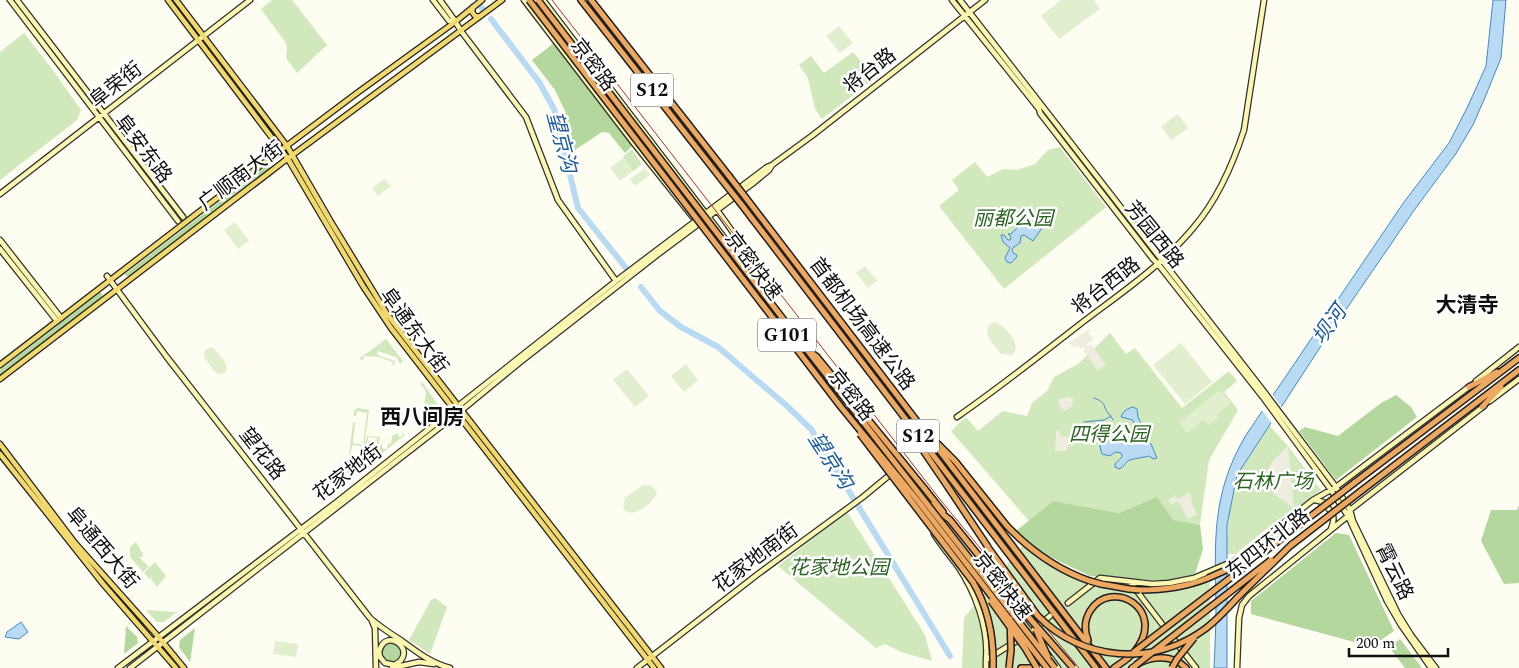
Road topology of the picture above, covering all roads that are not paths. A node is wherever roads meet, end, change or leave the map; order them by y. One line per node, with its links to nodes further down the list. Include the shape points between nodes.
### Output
1 (10, 0): 31 (main road, 阜安东路)
2 (17, 0): 30 (main road, 阜安东路)
3 (168, 0): 28 (main road, 阜通东大街)
4 (176, 0): 26 (main road, 阜通东大街)
5 (250, 0): 26 (main road, 阜荣街)
6 (433, 0): 24 (main road, via 449,21)
7 (440, 0): 24 (main road)
8 (482, 0): 20 (main road, 广顺南大街)
9 (502, 0): 23 (main road, 广顺南大街)
10 (524, 0): 46 (main road, 京密路 / G101)
11 (529, 0): 70 (highway, 京密快速 / G101, bridge)
12 (538, 0): 60 (highway, 京密快速 / G101, bridge)
13 (543, 0): 43 (main road, 京密路 / G101)
14 (582, 0): 69 (highway, 首都机场高速公路 / S12, bridge)
15 (591, 0): 75 (highway, 首都机场高速公路 / S12, bridge)
16 (952, 0): 22 (main road, 芳园西路)
17 (960, 0): 21 (main road, 芳园西路)
18 (986, 0): 21 (main road, 将台路)
19 (1264, 0): 50 (main road, 将台西路, via 1244,130 1237,150 1210,206)
20 (473, 7): 23 (main road, via 472,12); 24 (main road, 广顺南大街)
21 (970, 12): 22 (main road, 将台路); 50 (main road, 芳园西路)
22 (965, 16): 37 (main road, 将台路); 50 (main road, 芳园西路, via 1153,259)
23 (480, 17): 25 (main road, 广顺南大街)
24 (455, 22): 25 (main road); 27 (main road, 广顺南大街)
25 (461, 32): 29 (main road, 广顺南大街); 54 (main road, via 526,117 558,200)
26 (204, 36): 28 (main road, 阜荣街); 32 (main road, 阜通东大街)
27 (436, 36): 29 (main road, via 440,37); 32 (main road, 广顺南大街)
28 (199, 40): 30 (main road, 阜荣街); 33 (main road, 阜通东大街)
29 (442, 44): 34 (main road, 广顺南大街)
30 (104, 113): 31 (main road, 阜荣街); 40 (main road, 阜安东路)
31 (99, 116): 39 (main road, 阜荣街); 42 (main road, 阜安东路)
32 (287, 146): 33 (main road, 广顺南大街); 34 (main road, 阜通东大街)
33 (281, 150): 35 (main road, 阜通东大街); 36 (main road, 广顺南大街)
34 (293, 155): 35 (main road, 广顺南大街); 72 (main road, 阜通东大街, via 383,308)
35 (288, 159): 38 (main road, 广顺南大街); 73 (main road, 阜通东大街, via 376,308)
36 (263, 164): 38 (main road, via 270,164); 51 (main road, 广顺南大街, via 206,203)
37 (772, 165): 41 (main road, 将台路); 43 (main road, 将台路)
38 (270, 172): 53 (main road, 广顺南大街)
39 (0, 194)
40 (178, 210): 42 (main road); 44 (main road, 阜安东路)
41 (717, 210): 43 (main road, 将台路); 49 (main road, via 742,245)
42 (173, 214): 45 (main road, 阜安东路)
43 (707, 215): 46 (main road); 49 (main road, 京密路 / G101)
44 (183, 217)
45 (178, 221)
46 (697, 223): 54 (main road, 花家地街); 72 (main road, 花家地街); 78 (main road, 京密路 / G101)
47 (0, 240): 58 (main road)
48 (0, 249): 58 (main road)
49 (744, 263): 82 (main road, 京密路 / G101, via 828,376)
50 (1160, 263): 74 (main road, 将台西路); 80 (main road, 芳园西路)
51 (125, 269): 52 (main road, 广顺南大街); 53 (main road, via 123,275 126,279)
52 (109, 278): 55 (main road, 望花路); 56 (main road, 广顺南大街)
53 (132, 278): 55 (main road, 广顺南大街)
54 (616, 281): 72 (main road, 花家地街)
55 (117, 289): 57 (main road, 广顺南大街); 86 (main road, 望花路)
56 (96, 292): 57 (main road, via 105,295); 58 (main road, 广顺南大街)
57 (102, 301): 66 (main road, 广顺南大街)
58 (59, 320): 63 (main road, 广顺南大街)
59 (1519, 347): 68 (main road, 东四环北路)
60 (807, 350): 85 (highway, bridge, via 817,357); 134 (highway, 京密快速 / G101, bridge)
61 (1519, 358): 62 (highway, 东四环北路)
62 (1512, 364): 68 (highway); 88 (highway, 东四环北路, bridge)
63 (0, 365)
64 (1519, 370): 65 (highway, 东四环北路)
65 (1512, 376): 71 (highway); 89 (highway, 东四环北路, bridge)
66 (0, 379)
67 (1519, 380): 71 (main road)
68 (1469, 387): 80 (main road, 东四环北路)
69 (884, 392): 90 (highway, bridge); 137 (highway, 首都机场高速公路 / S12)
70 (841, 407): 93 (highway, 京密快速 / G101, bridge); 128 (highway, bridge, via 980,593 991,630)
71 (1482, 407): 83 (main road)
72 (460, 408): 73 (main road, 花家地街); 112 (main road, 阜通东大街)
73 (455, 412): 86 (main road, 花家地街); 112 (main road, 阜通东大街)
74 (957, 417)
75 (922, 428): 91 (highway, bridge, via 955,461 1016,536 1077,576 1101,584 1140,590 1174,588 1195,583); 109 (highway, 首都机场高速公路 / S12)
76 (0, 444): 101 (main road, 阜通西大街, via 75,543)
77 (0, 454): 103 (main road, 阜通西大街, via 104,585)
78 (893, 472): 79 (main road, 京密路 / G101); 112 (main road, 花家地南街)
79 (904, 486): 113 (main road, via 958,566 969,588 983,624); 132 (main road, 京密路 / G101)
80 (1334, 488): 81 (main road, 东四环北路); 83 (main road, 霄云路); 84 (main road, 霄云路)
81 (1312, 500): 87 (main road, via 1322,502 1334,517); 91 (main road, 东四环北路, via 1250,552)
82 (931, 505): 85 (highway); 135 (main road, 京密路 / G101)
83 (1350, 510): 84 (main road); 145 (main road, 霄云路, via 1398,614)
84 (1348, 516): 87 (main road, 东四环北路); 144 (main road, 霄云路, via 1390,606)
85 (950, 520): 95 (highway)
86 (302, 530): 97 (main road, 望花路); 101 (main road, 花家地街); 105 (main road, 花家地街)
87 (1331, 530): 143 (main road, 东四环北路, via 1249,596 1242,606)
88 (1276, 544): 91 (highway, bridge, via 1233,568); 110 (highway, 东四环北路, bridge)
89 (1292, 544): 100 (highway, bridge); 117 (highway, 东四环北路, bridge)
90 (987, 546): 100 (highway, bridge, via 1038,616 1063,636 1084,647 1111,654 1141,654 1176,646); 129 (highway, bridge, via 1001,576 1008,607)
91 (1208, 575): 92 (main road, 东四环北路, via 1169,583)
92 (1130, 582): 94 (main road, 东四环北路, via 1100,578); 98 (main road)
93 (984, 587): 131 (highway, bridge); 133 (highway, 京密快速 / G101, bridge)
94 (1068, 603)
95 (1025, 613): 133 (highway, bridge, via 1044,646); 136 (highway, bridge)
96 (1050, 616): 99 (main road)
97 (370, 618): 106 (main road, 望花路); 108 (main road, via 375,628)
98 (1162, 624)
99 (1034, 629)
100 (1200, 632): 140 (highway, bridge)
101 (159, 637): 103 (main road, 花家地街); 105 (main road, 阜通西大街)
102 (1018, 640): 113 (main road)
103 (154, 641): 107 (main road, 阜通西大街); 118 (main road, 花家地街)
104 (1175, 641): 142 (main road)
105 (163, 642): 107 (main road, 花家地街); 121 (main road, 阜通西大街)
106 (400, 642): 111 (main road, via 388,640 381,645); 115 (main road); 116 (main road, via 404,650 402,658)
107 (158, 646): 119 (main road, 花家地街); 120 (main road, 阜通西大街)
108 (376, 646): 111 (main road); 114 (main road)
109 (1093, 650): 110 (highway, via 1085,632 1085,623 1092,608 1114,596 1131,601 1143,615 1145,634); 138 (highway, 首都机场高速公路 / S12)
110 (1134, 652): 139 (highway, 东四环北路)
111 (379, 653): 114 (main road); 116 (main road, via 382,660)
112 (650, 658): 124 (main road, 花家地南街); 125 (main road, 阜通东大街); 126 (main road, 阜通东大街)
113 (986, 660): 127 (main road)
114 (376, 662): 122 (main road)
115 (437, 665): 116 (main road, via 418,662); 123 (main road)
116 (391, 666)
117 (1134, 666): 141 (highway, bridge, via 1159,657 1173,659)
118 (118, 668)
119 (130, 668)
120 (176, 668)
121 (184, 668)
122 (376, 668)
123 (450, 668)
124 (637, 668)
125 (654, 668)
126 (661, 668)
127 (986, 668)
128 (993, 668)
129 (1009, 668)
130 (1021, 668): 131 (highway)
131 (1036, 668)
132 (1043, 668)
133 (1049, 668)
134 (1055, 668)
135 (1058, 668)
136 (1073, 668)
137 (1096, 668)
138 (1106, 668)
139 (1112, 668)
140 (1172, 668)
141 (1186, 668)
142 (1196, 668)
143 (1237, 668)
144 (1431, 668)
145 (1436, 668)

